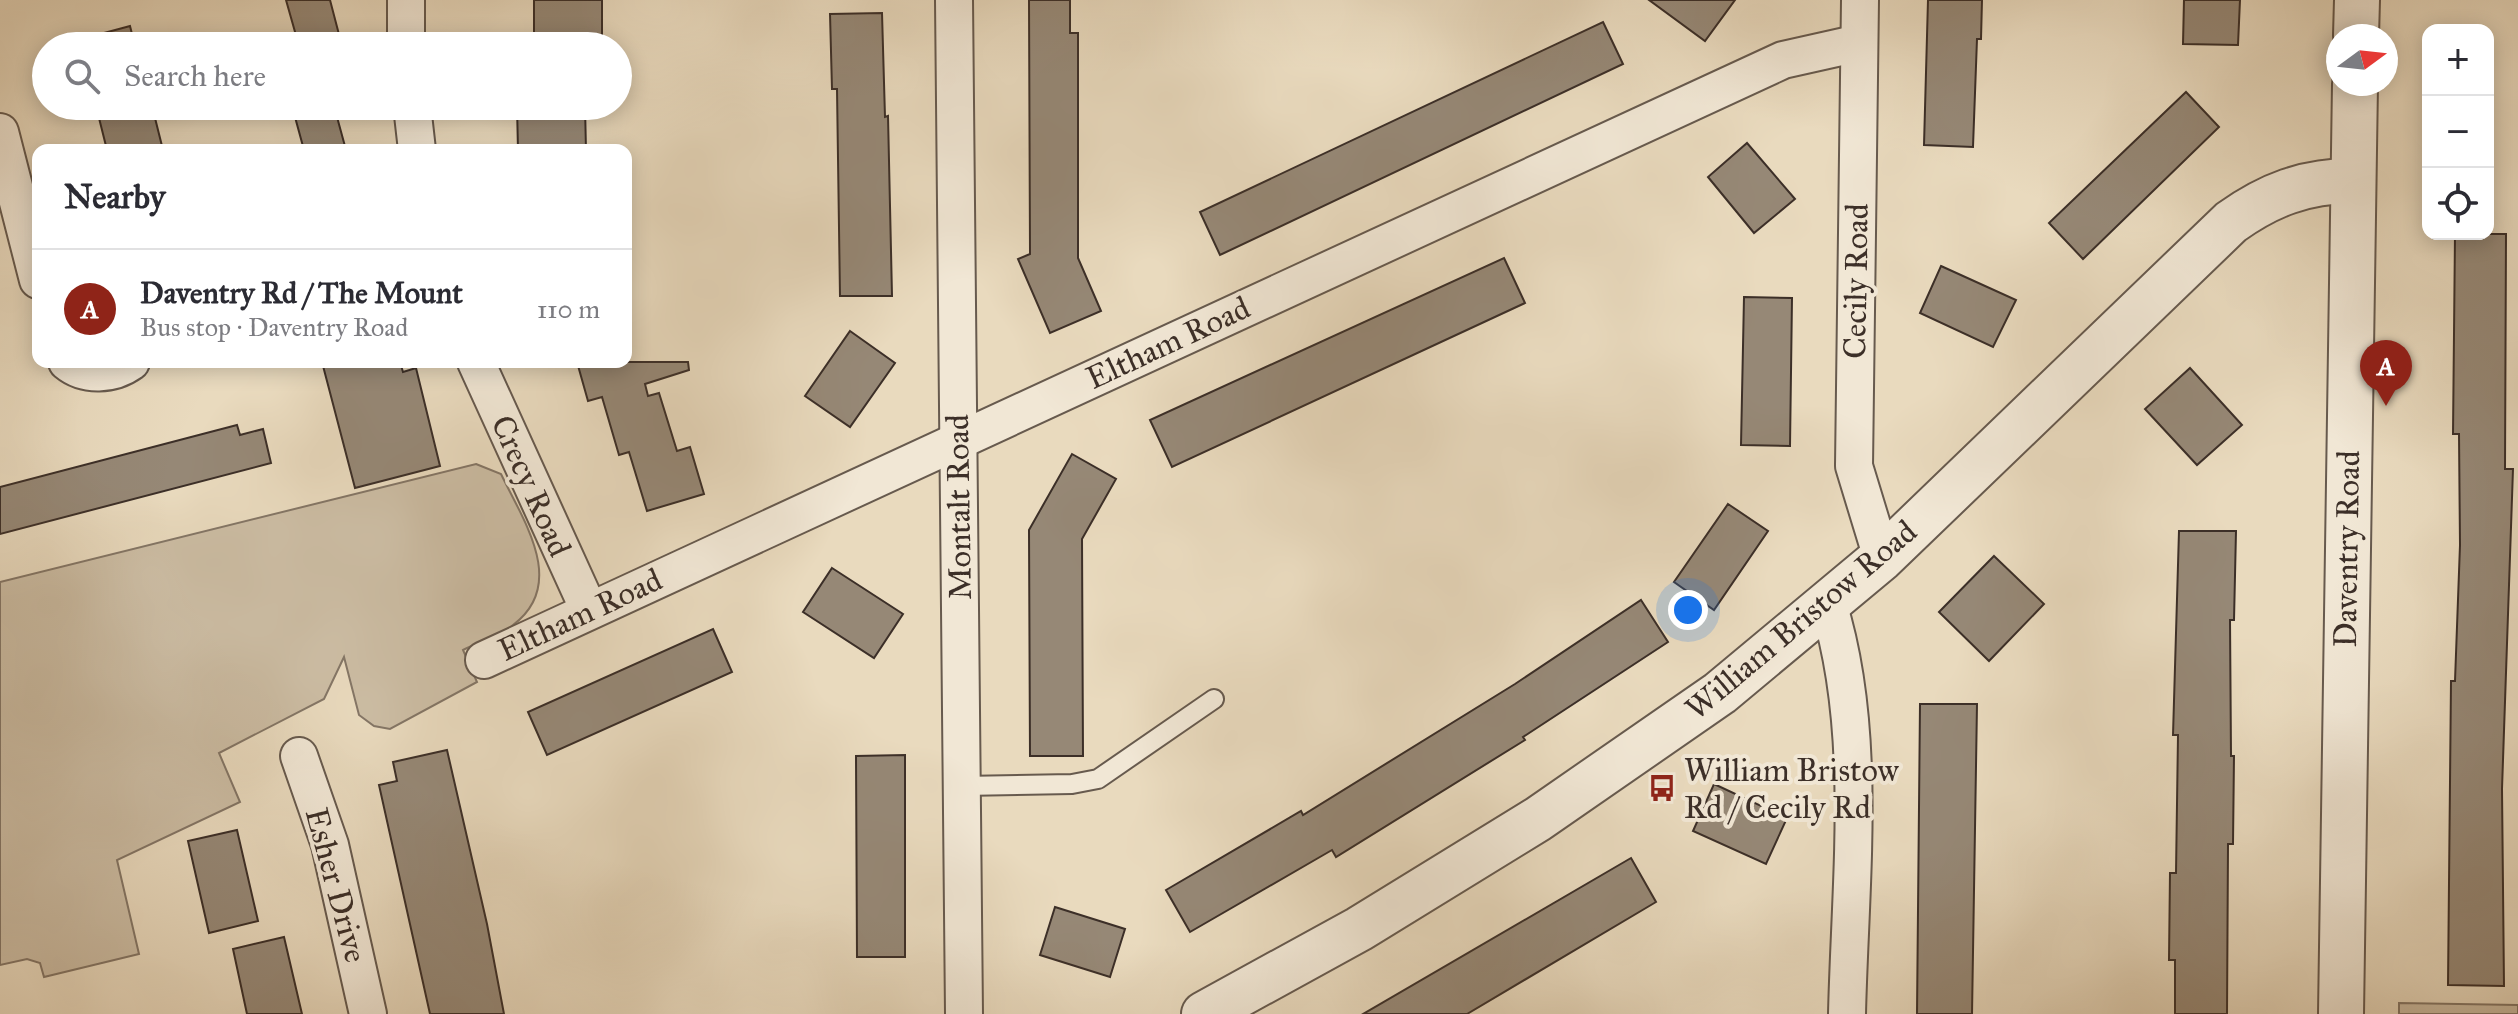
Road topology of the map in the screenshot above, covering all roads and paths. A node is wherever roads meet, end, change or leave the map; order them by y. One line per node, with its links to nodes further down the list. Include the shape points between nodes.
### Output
1 (406, 0): 6 (street)
2 (954, 0): 17 (street, Montalt Road)
3 (1860, 0): 7 (street, Cecily Road)
4 (2357, 0): 5 (street)
5 (2356, 24)
6 (406, 32)
7 (1859, 43): 17 (street, Eltham Road, via 1783,60); 18 (street, Cecily Road, via 1854,466)
8 (2355, 96): 12 (street, Daventry Road)
9 (414, 120): 11 (street)
10 (0, 132): 13 (street)
11 (416, 144)
12 (2352, 181): 18 (street, William Bristow Road, via 2271,196 2231,222); 29 (street, Daventry Road)
13 (32, 257)
14 (78, 368): 15 (street)
15 (112, 368)
16 (479, 368): 20 (street, Crecy Road)
17 (958, 440): 20 (street, Eltham Road); 24 (street, Montalt Road)
18 (1882, 558): 19 (street, William Bristow Road)
19 (1828, 604): 27 (street, William Bristow Road, via 1720,693 1538,819 1359,929); 28 (street, via 1851,721)
20 (589, 610): 21 (street, Eltham Road)
21 (484, 660)
22 (1214, 699): 24 (lane, via 1098,779)
23 (299, 756): 25 (street, Esher Drive, via 330,845)
24 (962, 786): 26 (street, Montalt Road)
25 (368, 1014)
26 (964, 1014)
27 (1204, 1014)
28 (1847, 1014)
29 (2341, 1014)

